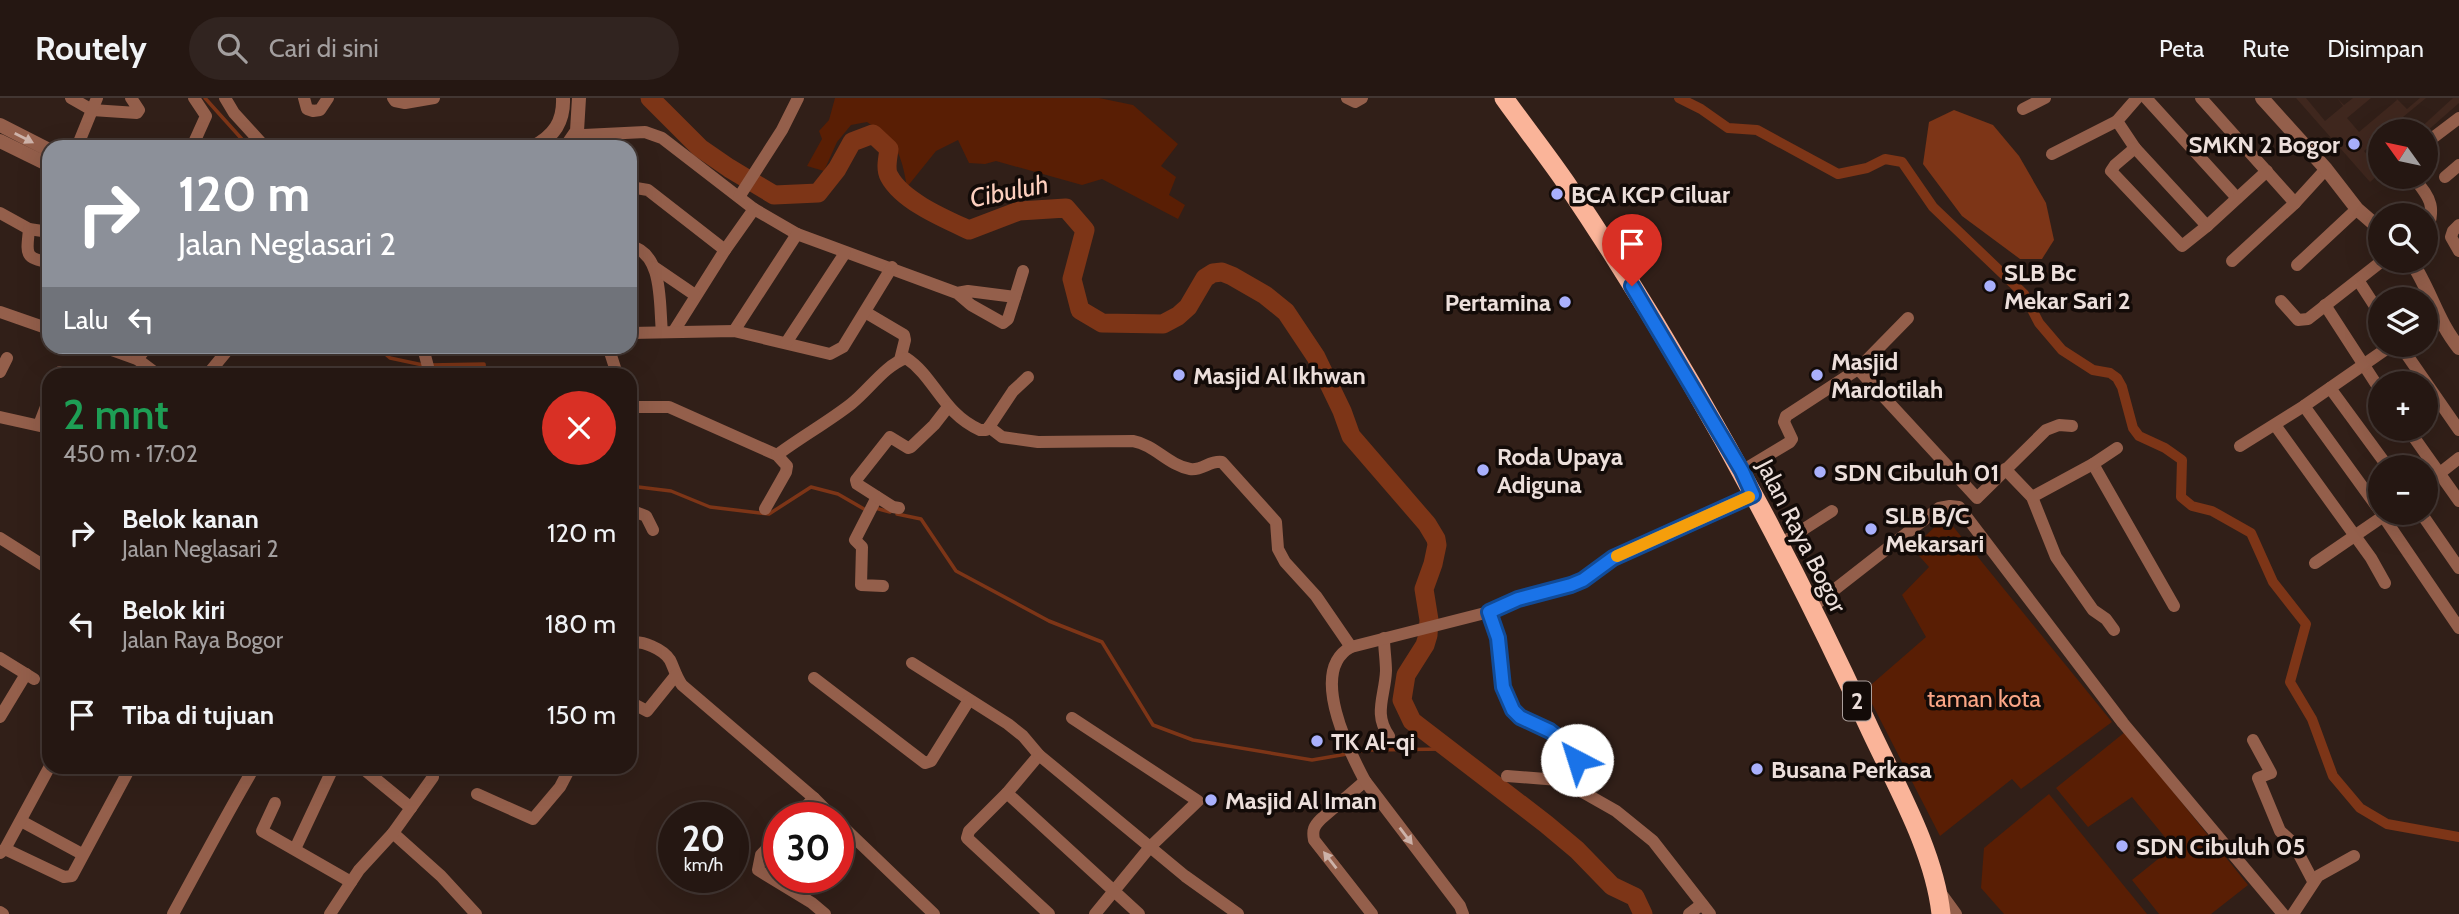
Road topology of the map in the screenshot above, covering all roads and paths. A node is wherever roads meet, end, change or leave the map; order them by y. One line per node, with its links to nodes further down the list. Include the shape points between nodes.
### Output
1 (71, 98): 20 (street)
2 (131, 98): 20 (street, via 137,113)
3 (194, 98): 28 (street, via 206,116)
4 (225, 98): 29 (street)
5 (304, 98): 6 (street, via 313,111 320,110)
6 (328, 98)
7 (393, 98): 8 (street, via 405,103)
8 (434, 98)
9 (563, 98): 30 (street, via 559,124)
10 (579, 98): 26 (street)
11 (798, 98): 41 (street)
12 (1347, 98): 13 (street, via 1355,102)
13 (1362, 98)
14 (1504, 98): 114 (highway, Jalan Raya Bogor / 2, via 1632,286)
15 (2045, 98): 21 (street)
16 (2137, 98): 23 (street)
17 (2146, 98): 42 (street)
18 (2201, 98): 38 (street)
19 (2262, 98): 37 (street)
20 (95, 104): 27 (street)
21 (2023, 109)
22 (2459, 118): 25 (street)
23 (2117, 121): 33 (street); 34 (street)
24 (0, 125): 32 (street, one-way to 32)
25 (2438, 134)
26 (582, 138): 41 (street, via 653,134)
27 (80, 140)
28 (195, 140)
29 (259, 140)
30 (546, 140)
31 (0, 141): 35 (street)
32 (42, 146)
33 (2135, 148): 49 (street); 49 (street, via 2112,167 2113,174 2182,246)
34 (2052, 154)
35 (42, 162)
36 (2459, 165): 39 (street)
37 (2326, 169): 43 (street); 45 (street)
38 (2267, 171): 42 (street); 43 (street)
39 (2445, 177)
40 (637, 188): 54 (street, via 649,190)
41 (743, 192): 44 (street)
42 (2237, 198): 49 (street)
43 (2295, 203): 58 (street)
44 (754, 209): 52 (street); 54 (street)
45 (2357, 209): 47 (street); 59 (street)
46 (0, 214): 50 (street)
47 (2368, 219)
48 (2459, 225): 55 (street, via 2451,240)
49 (2207, 226)
50 (29, 229): 51 (street); 57 (street, via 27,251 33,260)
51 (42, 230)
52 (797, 234): 56 (street); 76 (street)
53 (637, 248): 60 (street)
54 (725, 250): 66 (street)
55 (2459, 251)
56 (845, 253): 61 (street); 80 (street)
57 (42, 261)
58 (2232, 261)
59 (2297, 265)
60 (654, 267): 66 (street); 77 (street)
61 (892, 267): 65 (street); 72 (street)
62 (1023, 271): 68 (street)
63 (2368, 272): 64 (street)
64 (2358, 280): 67 (street); 70 (street)
65 (957, 293): 68 (street); 68 (street, via 1003,323)
66 (695, 295): 77 (street)
67 (2368, 295)
68 (1015, 297)
69 (2281, 301): 70 (street, via 2302,320)
70 (2325, 305): 89 (street)
71 (0, 312): 74 (street)
72 (865, 312): 80 (street, via 837,352); 88 (street, via 904,335)
73 (1908, 318): 92 (street)
74 (42, 327)
75 (2438, 327): 79 (street)
76 (734, 331): 77 (street); 80 (street)
77 (668, 332): 78 (street)
78 (637, 333)
79 (2457, 342)
80 (786, 343)
81 (124, 354): 87 (street)
82 (142, 354): 87 (street)
83 (224, 354): 91 (street)
84 (2374, 357): 89 (street)
85 (2408, 357): 105 (street)
86 (7, 358): 93 (street)
87 (138, 359): 90 (street)
88 (900, 360): 99 (street, via 909,359); 109 (street, via 852,404)
89 (2362, 365): 94 (street); 96 (street)
90 (149, 368)
91 (213, 368)
92 (1858, 369): 113 (street, via 1974,496 1980,497); 114 (street, via 1786,416 1790,442)
93 (0, 372)
94 (2368, 373)
95 (1027, 377): 104 (street)
96 (2330, 388): 97 (street); 110 (street)
97 (2304, 406): 101 (street); 116 (street)
98 (637, 407): 109 (street, via 669,407)
99 (948, 407): 104 (street, via 976,428); 118 (street, via 911,447 890,437 856,480)
100 (0, 417): 102 (street)
101 (2275, 425): 107 (street); 129 (street)
102 (42, 426)
103 (2072, 426): 113 (street, via 2046,430)
104 (989, 427): 144 (street, via 1002,437 1038,442 1145,443 1191,470 1222,462 1276,522 1278,549 1285,562)
105 (2459, 430)
106 (2417, 441): 115 (street)
107 (2240, 446)
108 (2117, 448): 112 (street)
109 (777, 455): 122 (street, via 786,472)
110 (2379, 455)
111 (2459, 458): 115 (street)
112 (2093, 464): 119 (street); 137 (street)
113 (2005, 469): 119 (street)
114 (1742, 471): 117 (highway, Jalan Raya Bogor / 2)
115 (2439, 472): 120 (street)
116 (2368, 493)
117 (1753, 495): 131 (highway, Jalan Raya Bogor / 2); 139 (street, via 1613,558 1583,580)
118 (877, 497): 121 (street); 136 (street, via 855,540 862,547 861,585)
119 (2032, 497): 141 (street, via 2056,557 2095,612)
120 (2459, 501)
121 (899, 508)
122 (765, 509)
123 (1832, 511): 131 (street)
124 (637, 513): 128 (street, via 646,516)
125 (2368, 524): 129 (street)
126 (2391, 525): 140 (street)
127 (2429, 525): 134 (street)
128 (653, 530)
129 (2354, 534): 132 (street); 135 (street)
130 (0, 538): 133 (street)
131 (1779, 545): 138 (highway, Jalan Raya Bogor / 2)
132 (2315, 563)
133 (42, 565)
134 (2459, 568)
135 (2385, 583)
136 (883, 586)
137 (2174, 606)
138 (1811, 608): 185 (highway, Jalan Raya Bogor / 2, via 1911,818); 203 (street, via 1939,508 1959,507 2123,723)
139 (1489, 612): 142 (street); 165 (street, via 1508,700 1520,717 1576,750)
140 (2459, 628)
141 (2114, 630)
142 (1384, 638): 144 (street); 153 (street, via 1386,669 1379,708)
143 (637, 642): 147 (street, via 664,654)
144 (1352, 647): 164 (street, via 1338,659 1332,687 1334,707)
145 (0, 658): 151 (street, via 30,676)
146 (912, 663): 149 (street)
147 (676, 675): 150 (street, via 646,712); 168 (street, via 692,695)
148 (814, 678): 149 (street, via 925,763 931,761)
149 (969, 700): 155 (street, via 1008,724)
150 (637, 706)
151 (0, 717)
152 (1072, 718): 176 (street, via 1198,801)
153 (1389, 736)
154 (2253, 740): 183 (street, via 2271,773 2258,778 2280,831)
155 (1038, 755): 166 (street); 176 (street)
156 (46, 774): 173 (street)
157 (127, 774): 180 (street)
158 (250, 774): 189 (street)
159 (330, 774): 177 (street)
160 (370, 774): 172 (street)
161 (567, 774): 167 (street, via 533,819)
162 (1507, 776): 165 (street)
163 (433, 777): 172 (street)
164 (1365, 781): 198 (street, one-way to 164, via 1312,833 1321,819); 199 (street, one-way to 199)
165 (1571, 781): 188 (street, via 1577,791 1616,811 1653,841)
166 (1007, 793): 186 (street); 194 (street, via 967,838)
167 (477, 794)
168 (814, 798): 169 (street); 170 (street)
169 (810, 802)
170 (818, 802)
171 (275, 803): 177 (street, via 262,831)
172 (411, 808): 174 (street)
173 (21, 821): 178 (street); 180 (street)
174 (393, 833): 184 (street); 191 (street)
175 (854, 837): 193 (street)
176 (1150, 847): 186 (street); 197 (street)
177 (295, 849): 184 (street)
178 (2, 851): 180 (street, via 66,877 74,873)
179 (763, 853): 182 (street, via 758,870)
180 (82, 854)
181 (2354, 856): 183 (street)
182 (763, 873)
183 (2314, 881): 204 (street)
184 (351, 882): 190 (street)
185 (1938, 889): 201 (highway, Jalan Raya Bogor / 2); 202 (street)
186 (1114, 892): 195 (street); 196 (street)
187 (796, 893): 192 (street)
188 (1706, 909): 200 (street)
189 (173, 914)
190 (330, 914)
191 (476, 914)
192 (825, 914)
193 (934, 914)
194 (1049, 914)
195 (1095, 914)
196 (1139, 914)
197 (1238, 914)
198 (1372, 914)
199 (1463, 914)
200 (1689, 914)
201 (1941, 914)
202 (1956, 914)
203 (2283, 914)
204 (2293, 914)

